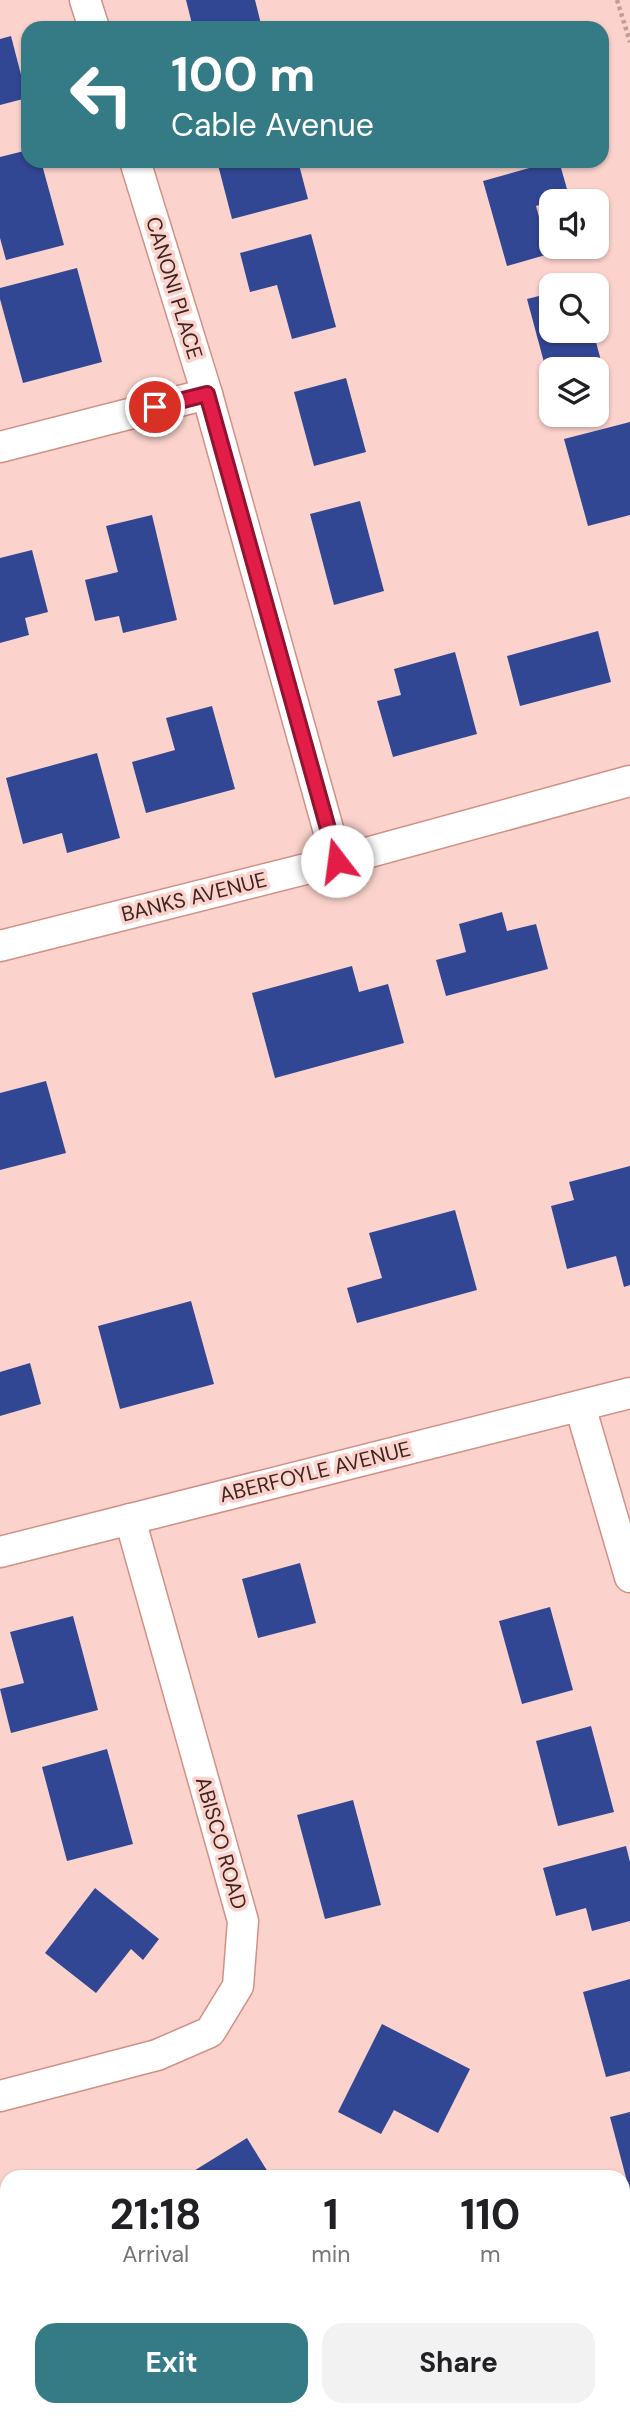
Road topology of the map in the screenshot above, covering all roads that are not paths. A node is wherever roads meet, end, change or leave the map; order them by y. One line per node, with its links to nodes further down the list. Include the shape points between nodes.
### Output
1 (85, 0): 2 (street)
2 (92, 21)
3 (137, 168): 4 (street, CANONI PLACE)
4 (207, 394): 5 (street); 7 (street, CANONI PLACE)
5 (0, 447)
6 (630, 781): 7 (street, BANKS AVENUE)
7 (337, 861): 8 (street, BANKS AVENUE)
8 (0, 946)
9 (630, 1393): 10 (street, ABERFOYLE AVENUE)
10 (580, 1406): 11 (street, ABERFOYLE AVENUE); 13 (street)
11 (130, 1519): 12 (street, ABERFOYLE AVENUE); 14 (street, ABISCO ROAD, via 243,1921 238,1986 209,2032 157,2056)
12 (0, 1552)
13 (630, 1577)
14 (0, 2096)

